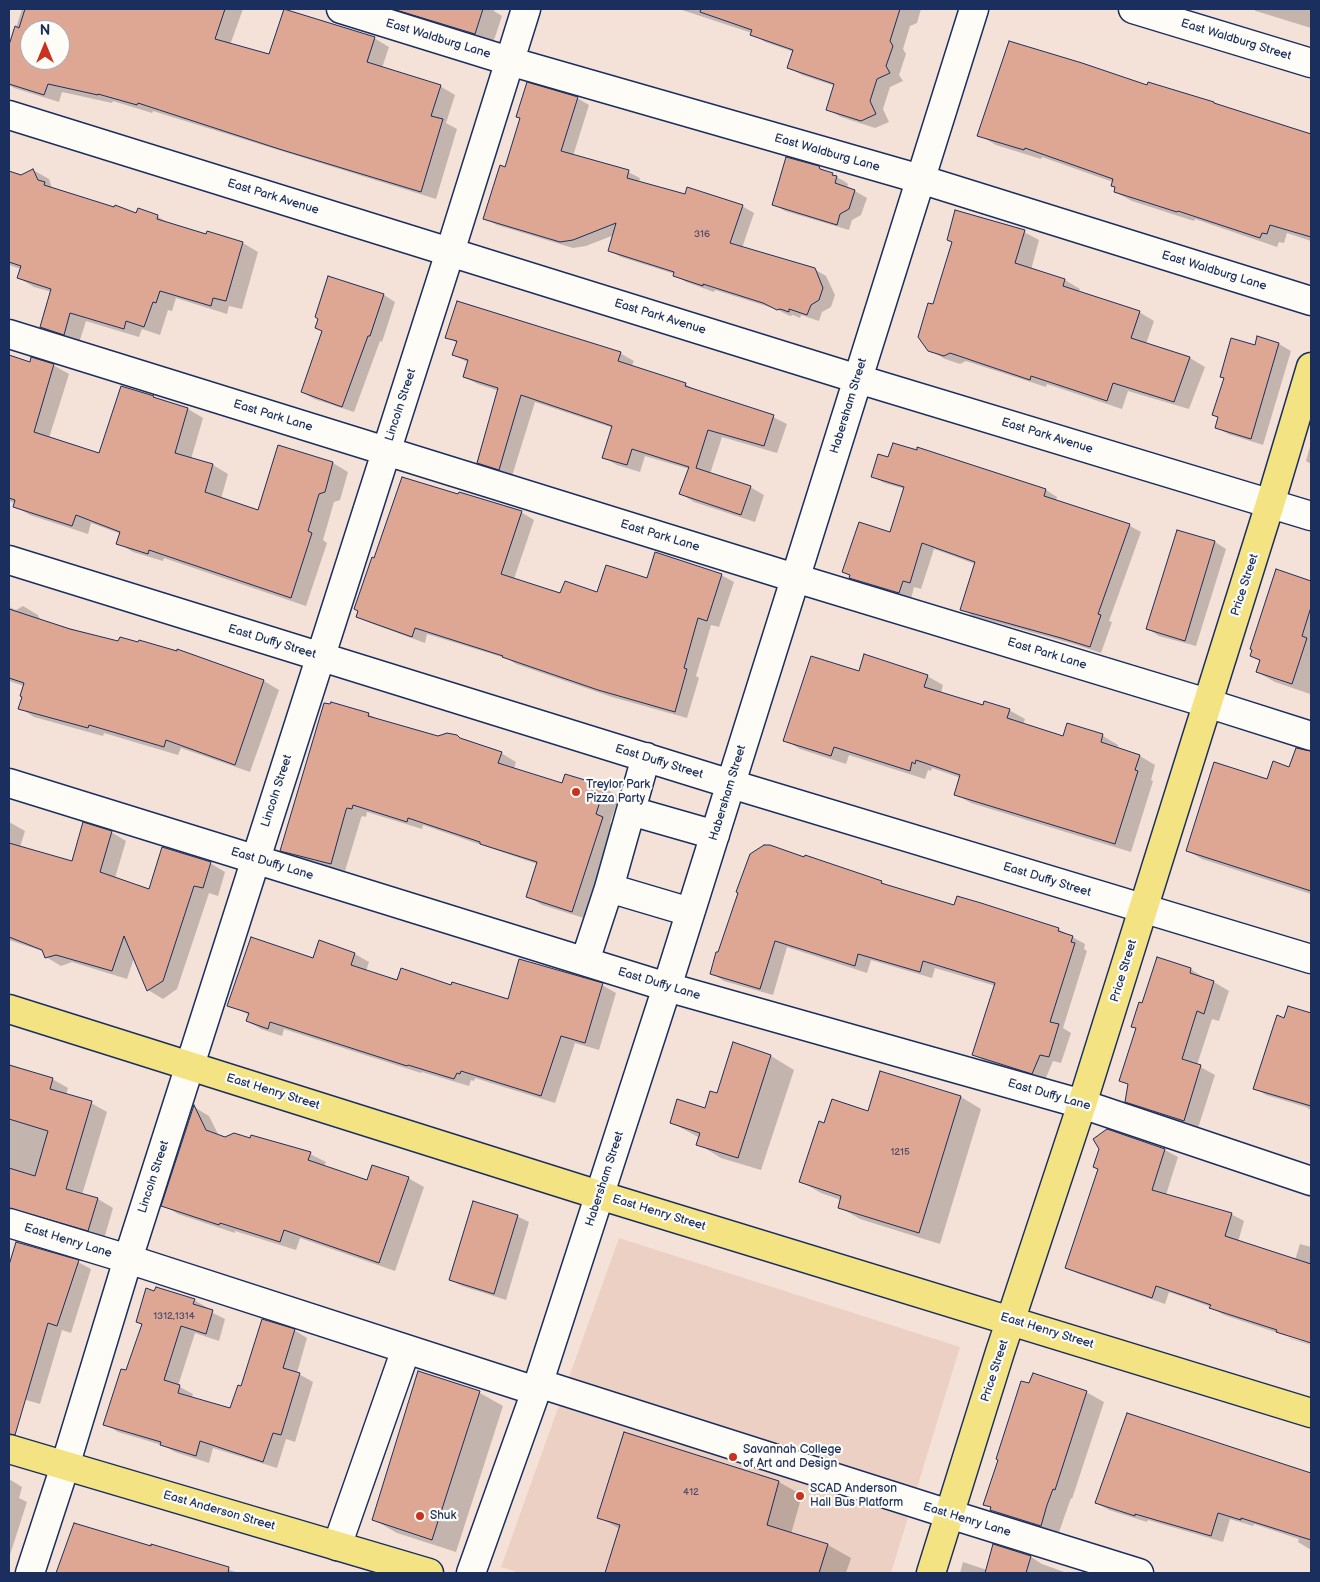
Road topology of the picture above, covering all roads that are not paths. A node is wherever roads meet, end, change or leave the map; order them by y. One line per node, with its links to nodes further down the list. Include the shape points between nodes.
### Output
1 (341, 9): 5 (street, East Waldburg Lane)
2 (526, 9): 5 (street, Lincoln Street)
3 (974, 9): 8 (street, Habersham Street)
4 (1133, 9): 6 (street, East Waldburg Street)
5 (509, 61): 8 (street, East Waldburg Lane); 9 (street, Lincoln Street)
6 (1311, 63)
7 (9, 115): 9 (street, East Park Avenue)
8 (920, 179): 10 (street, East Waldburg Lane); 13 (street, Habersham Street)
9 (450, 252): 13 (street, East Park Avenue); 14 (street, Lincoln Street)
10 (1311, 301)
11 (9, 334): 14 (street, East Park Lane)
12 (1311, 367): 15 (main road, Price Street)
13 (858, 379): 15 (street, East Park Avenue); 18 (street, Habersham Street)
14 (386, 451): 18 (street, East Park Lane); 19 (street, Lincoln Street)
15 (1270, 504): 16 (street, East Park Avenue); 20 (main road, Price Street)
16 (1311, 516)
17 (9, 560): 19 (street, East Duffy Street)
18 (795, 578): 20 (street, East Park Lane); 24 (street, Habersham Street)
19 (320, 656): 22 (street, East Duffy Street); 27 (street, Lincoln Street)
20 (1207, 703): 21 (street, East Park Lane); 29 (main road, Price Street)
21 (1311, 736)
22 (646, 757): 24 (street, East Duffy Street); 25 (street)
23 (9, 783): 27 (street, East Duffy Lane)
24 (731, 784): 26 (street, Habersham Street); 29 (street, East Duffy Street)
25 (631, 811): 26 (street); 28 (street)
26 (715, 835): 30 (street, Habersham Street)
27 (256, 859): 32 (street, East Duffy Lane); 35 (street, Lincoln Street)
28 (609, 888): 30 (street); 32 (street)
29 (1143, 909): 31 (street, East Duffy Street); 36 (main road, Price Street)
30 (690, 912): 33 (street, Habersham Street)
31 (1311, 959)
32 (586, 961): 33 (street, East Duffy Lane)
33 (667, 987): 36 (street, East Duffy Lane); 38 (street, Habersham Street)
34 (9, 1009): 35 (main road, East Henry Street)
35 (190, 1066): 38 (main road, East Henry Street); 40 (street, Lincoln Street)
36 (1082, 1104): 37 (street, East Duffy Lane); 41 (main road, Price Street)
37 (1311, 1181)
38 (599, 1195): 41 (main road, East Henry Street); 43 (street, Habersham Street)
39 (9, 1223): 40 (street, East Henry Lane)
40 (128, 1260): 42 (street, East Henry Lane); 46 (street, Lincoln Street)
41 (1011, 1321): 44 (main road, East Henry Street); 47 (main road, Price Street)
42 (406, 1349): 43 (street, East Henry Lane); 48 (street)
43 (537, 1387): 47 (street, East Henry Lane); 51 (street, Habersham Street)
44 (1311, 1413)
45 (9, 1449): 46 (main road, East Anderson Street)
46 (66, 1466): 48 (main road, East Anderson Street); 49 (street, Lincoln Street)
47 (949, 1514): 52 (main road, Price Street); 53 (street, East Henry Lane)
48 (337, 1546): 50 (main road, East Anderson Street)
49 (30, 1573)
50 (429, 1573)
51 (471, 1573)
52 (931, 1573)
53 (1139, 1573)

